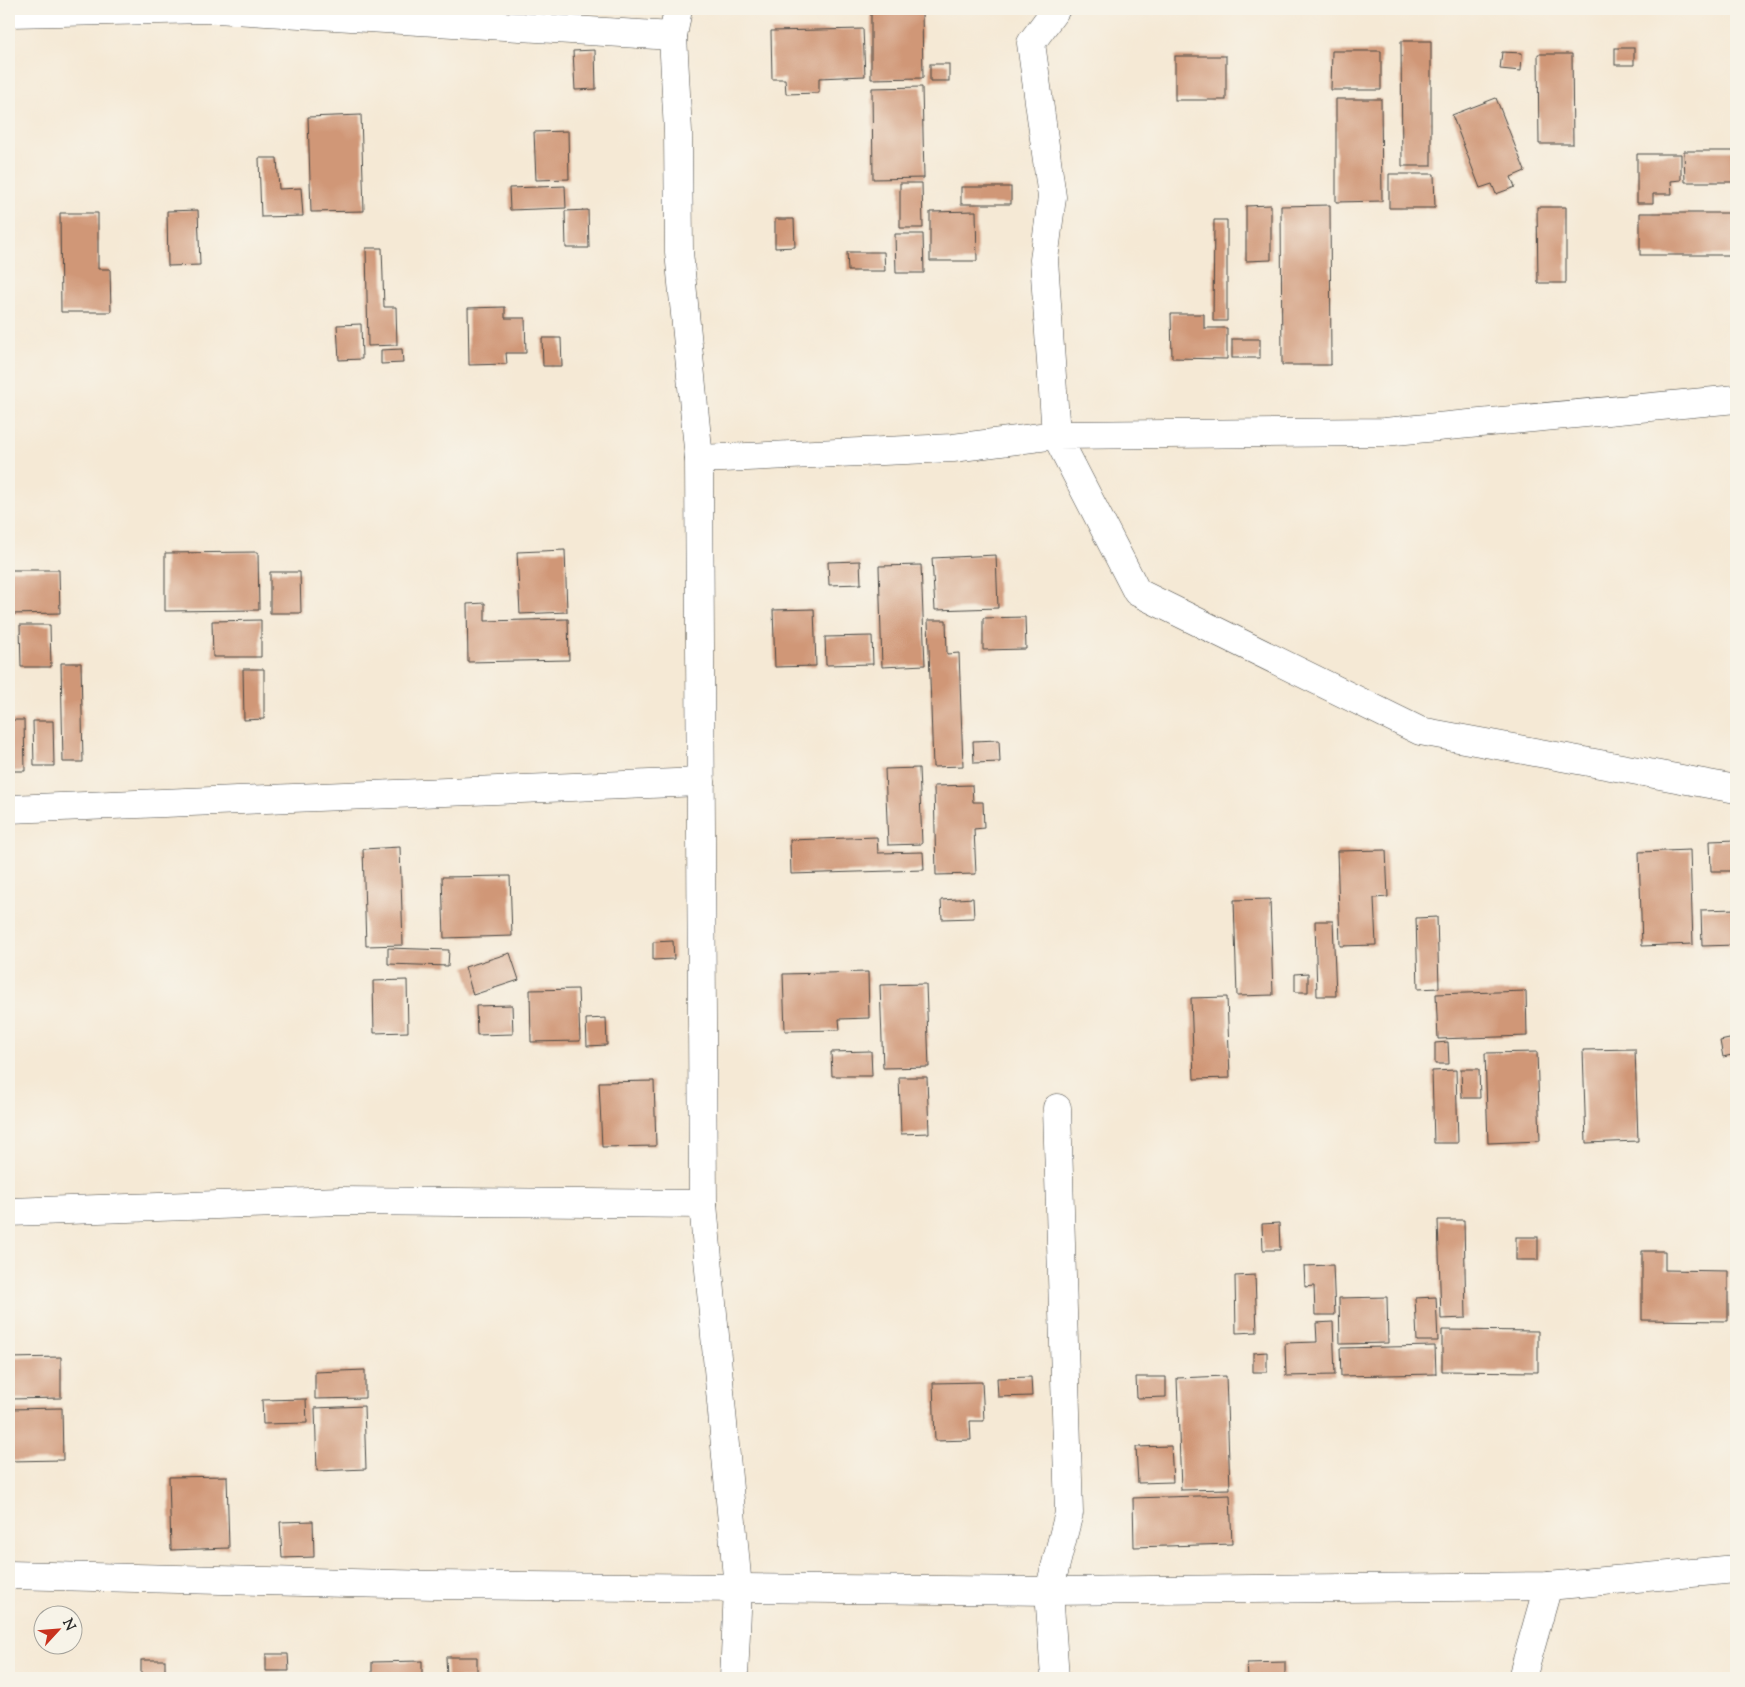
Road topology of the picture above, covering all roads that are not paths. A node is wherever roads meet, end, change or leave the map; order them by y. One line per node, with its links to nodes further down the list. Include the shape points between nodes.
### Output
1 (211, 9): 5 (street)
2 (216, 9): 6 (street)
3 (678, 9): 6 (street)
4 (1056, 9): 8 (street, via 1031,42 1052,197 1044,260)
5 (9, 13)
6 (673, 36): 9 (street, via 679,252)
7 (1736, 399): 8 (street, via 1384,432)
8 (1056, 435): 9 (street, via 953,448); 11 (street, via 1138,592 1420,731)
9 (699, 459): 10 (street)
10 (701, 782): 12 (street); 14 (street)
11 (1736, 789)
12 (9, 808)
13 (1057, 1108): 20 (street, via 1069,1513)
14 (703, 1204): 15 (street, via 340,1201); 19 (street)
15 (9, 1212)
16 (1736, 1568): 18 (street)
17 (9, 1574): 19 (street)
18 (1548, 1586): 20 (street); 23 (street)
19 (738, 1588): 20 (street); 21 (street)
20 (1049, 1591): 22 (street)
21 (734, 1678)
22 (1055, 1678)
23 (1522, 1678)

